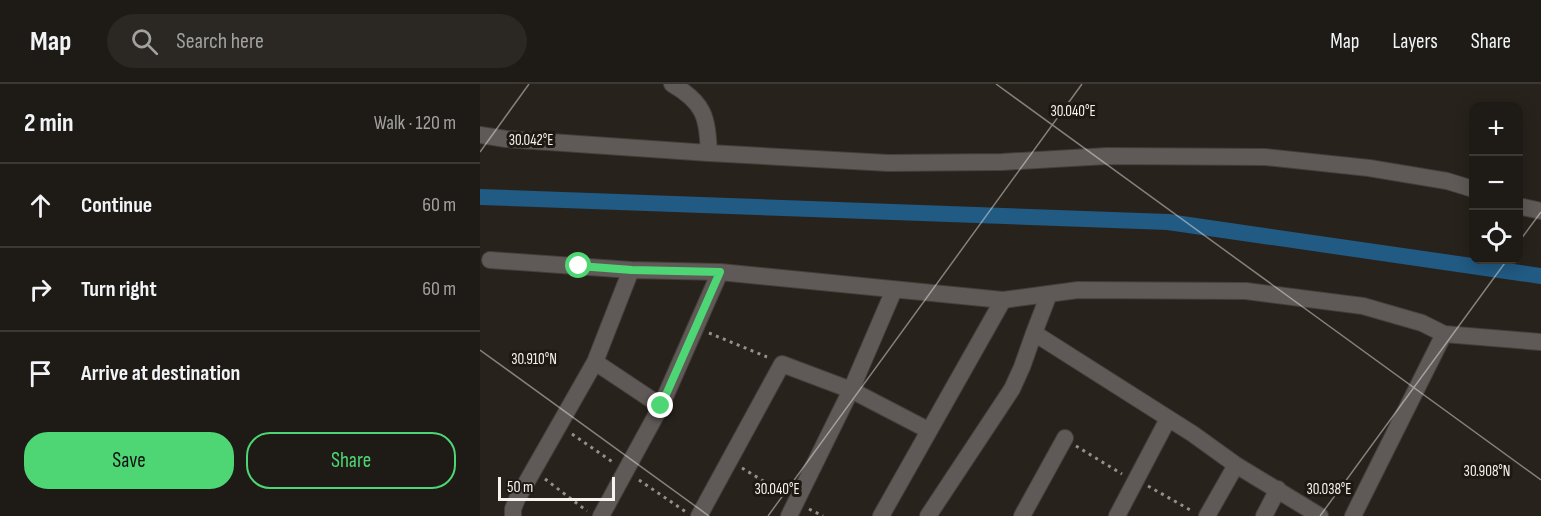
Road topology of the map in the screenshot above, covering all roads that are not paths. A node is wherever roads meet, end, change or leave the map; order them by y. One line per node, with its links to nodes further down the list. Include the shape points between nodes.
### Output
1 (672, 84): 3 (street, via 701,106)
2 (480, 135): 3 (street)
3 (709, 153): 4 (street, via 888,163 1265,156 1369,168)
4 (1469, 188)
5 (1523, 208): 6 (street)
6 (1541, 211)
7 (490, 260): 8 (street)
8 (632, 270): 9 (street); 16 (street)
9 (720, 272): 10 (street); 18 (street)
10 (894, 290): 12 (street); 17 (street)
11 (1049, 294): 12 (street); 13 (street); 14 (street, via 1078,290 1246,291 1363,306 1422,323)
12 (1003, 300): 20 (street)
13 (1034, 333): 19 (street); 29 (street, via 1012,389)
14 (1444, 334): 15 (street); 35 (street)
15 (1541, 342)
16 (595, 362): 18 (street); 25 (street, via 517,499)
17 (851, 390): 20 (street); 24 (street); 27 (street, via 783,364)
18 (661, 406): 26 (street)
19 (1168, 419): 22 (street); 31 (street)
20 (928, 430): 28 (street)
21 (1065, 438): 30 (street)
22 (1236, 465): 23 (street); 32 (street)
23 (1278, 489): 33 (street); 34 (street)
24 (792, 509)
25 (513, 516)
26 (601, 516)
27 (699, 516)
28 (881, 516)
29 (928, 516)
30 (1022, 516)
31 (1117, 516)
32 (1207, 516)
33 (1264, 516)
34 (1320, 516)
35 (1353, 516)

